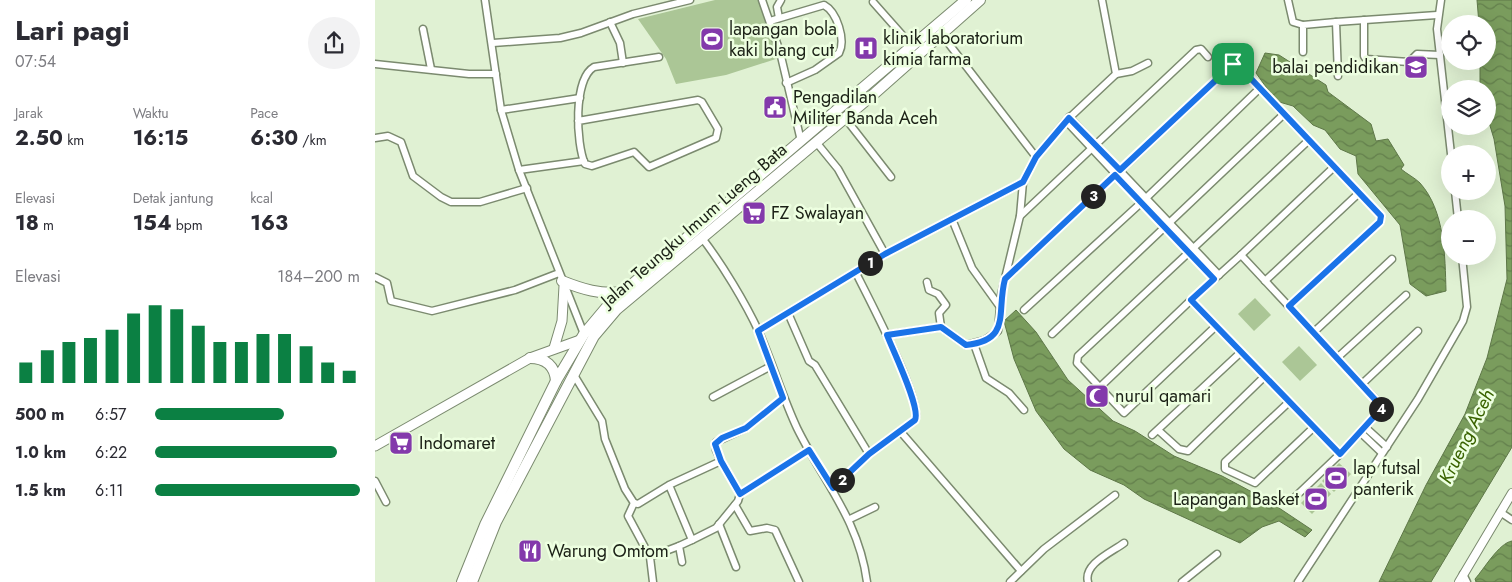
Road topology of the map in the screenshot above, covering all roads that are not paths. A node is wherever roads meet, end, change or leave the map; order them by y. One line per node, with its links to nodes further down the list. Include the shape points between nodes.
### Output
1 (485, 0): 20 (street)
2 (690, 0): 15 (street)
3 (762, 0): 14 (street)
4 (781, 0): 12 (street, via 777,6)
5 (966, 0): 21 (highway, Jalan Teungku Imum Lueng Bata)
6 (980, 0): 19 (highway, Jalan Teungku Imum Lueng Bata)
7 (1102, 0): 32 (street)
8 (1288, 0): 17 (street, via 1293,22)
9 (1441, 0): 11 (street)
10 (873, 2): 21 (street)
11 (1437, 15): 13 (street); 23 (street)
12 (779, 18): 14 (street); 34 (street, via 824,5 833,15 842,40 839,53 823,66)
13 (1364, 20): 16 (street); 23 (street, via 1366,59 1409,62 1417,54)
14 (770, 21): 34 (street)
15 (610, 22): 20 (street, via 560,38); 26 (street, via 620,43)
16 (1336, 22): 17 (street); 33 (street)
17 (1303, 25): 22 (street)
18 (423, 30): 29 (street)
19 (942, 35): 39 (highway, Jalan Teungku Imum Lueng Bata); 48 (street)
20 (493, 43): 31 (street)
21 (912, 46): 44 (highway, Jalan Teungku Imum Lueng Bata)
22 (1303, 52)
23 (1441, 55)
24 (659, 57): 26 (street)
25 (1208, 57): 47 (street, via 1201,49 1196,50)
26 (623, 63): 36 (street, via 594,67 588,71 583,79)
27 (1149, 63): 32 (street)
28 (375, 64): 29 (street)
29 (431, 70): 31 (street)
30 (1443, 70): 46 (street)
31 (496, 74): 37 (street)
32 (1116, 74): 40 (street)
33 (1338, 76)
34 (786, 83): 44 (street)
35 (1260, 88): 38 (street); 52 (street, via 1238,65 1232,65); 57 (street)
36 (580, 98): 37 (street); 41 (street)
37 (501, 110): 51 (street)
38 (1284, 114): 43 (street); 61 (street)
39 (845, 118): 45 (highway, Jalan Teungku Imum Lueng Bata); 53 (street)
40 (1068, 119): 47 (street); 48 (street)
41 (578, 121): 49 (street); 49 (street, via 698,100 718,129 716,138 649,167 634,152 591,166)
42 (375, 138): 55 (street, via 388,136 401,142 413,176 451,202 480,202)
43 (1309, 140): 50 (street); 63 (street)
44 (801, 141): 58 (highway, Jalan Teungku Imum Lueng Bata)
45 (816, 142): 58 (highway, Jalan Teungku Imum Lueng Bata); 64 (street, via 838,169)
46 (1450, 145)
47 (1094, 146): 52 (street); 59 (street)
48 (1036, 157): 54 (street)
49 (584, 161): 51 (street)
50 (1334, 166): 56 (street); 65 (street)
51 (519, 170): 55 (street)
52 (1118, 172): 57 (street); 71 (street)
53 (891, 177)
54 (1023, 182): 59 (street); 60 (street)
55 (527, 188): 72 (street)
56 (1359, 193): 73 (street); 78 (street, via 1380,214 1380,222)
57 (1144, 200): 61 (street); 80 (street)
58 (722, 215): 62 (highway, Jalan Teungku Imum Lueng Bata); 75 (highway, Jalan Teungku Imum Lueng Bata)
59 (1020, 216): 71 (street)
60 (951, 219): 64 (street); 79 (street, via 972,268)
61 (1167, 224): 63 (street); 87 (street)
62 (702, 238): 84 (street); 96 (highway, Jalan Teungku Imum Lueng Bata, via 616,310 594,336)
63 (1191, 251): 70 (street); 100 (street, via 1078,356 1078,365)
64 (885, 254): 68 (street)
65 (1241, 255): 70 (street); 73 (street)
66 (1392, 259): 86 (street)
67 (1463, 265): 109 (street, via 1466,314 1419,399)
68 (856, 273): 81 (street); 88 (street)
69 (375, 277): 72 (street, via 387,283 391,300 432,311)
70 (1216, 277): 77 (street)
71 (1005, 279): 79 (street)
72 (562, 280): 75 (highway, via 594,292); 89 (street); 91 (main road, via 562,322)
73 (1265, 280): 78 (street)
74 (927, 282): 83 (street, via 929,290 939,294 946,305 939,313)
75 (623, 292): 89 (highway, Jalan Teungku Imum Lueng Bata)
76 (1406, 295): 94 (street)
77 (1191, 300): 82 (street); 100 (street)
78 (1289, 306): 86 (street)
79 (1000, 307): 90 (street, via 998,331)
80 (1024, 310)
81 (788, 313): 84 (street); 112 (street, via 809,362 815,365)
82 (1216, 326): 92 (street); 100 (street, via 1127,412 1121,412)
83 (941, 327): 88 (street); 90 (street, via 964,344)
84 (758, 331): 95 (street)
85 (1418, 331): 99 (street)
86 (1314, 332): 94 (street)
87 (1052, 334)
88 (887, 335): 107 (street, via 917,411 915,420)
89 (582, 337): 91 (main road); 98 (highway, Jalan Teungku Imum Lueng Bata)
90 (974, 344): 104 (street, via 986,378 1009,393)
91 (554, 348): 93 (main road)
92 (1240, 353): 97 (street); 97 (street, via 1155,432 1185,452)
93 (530, 358): 98 (highway, via 545,360 552,366); 108 (main road)
94 (1337, 358): 99 (street)
95 (771, 366): 101 (street); 102 (street)
96 (574, 375): 121 (highway, Jalan Teungku Imum Lueng Bata); 124 (street, via 602,421 605,439)
97 (1265, 377): 103 (street)
98 (556, 381): 121 (highway, Jalan Teungku Imum Lueng Bata)
99 (1361, 384): 106 (street, via 1381,406)
100 (1099, 388)
101 (713, 397)
102 (783, 398): 110 (street); 114 (street, via 746,428 716,442)
103 (1289, 402): 105 (street); 105 (street, via 1225,462 1225,470 1250,482 1259,481)
104 (1024, 410)
105 (1313, 428): 113 (street)
106 (1363, 430): 109 (street); 111 (street); 113 (street)
107 (900, 431): 112 (street); 138 (street)
108 (375, 446)
109 (1387, 447): 111 (street)
110 (809, 450): 117 (street); 119 (street)
111 (1382, 453): 148 (street)
112 (869, 454): 117 (street)
113 (1340, 454): 122 (street)
114 (721, 461): 116 (street); 119 (street)
115 (375, 481): 123 (street)
116 (669, 486): 124 (street, via 637,504); 131 (street)
117 (833, 488): 128 (street)
118 (1512, 493): 127 (street)
119 (740, 494): 125 (street)
120 (1115, 495): 138 (street, via 1044,549)
121 (504, 498): 141 (highway, Jalan Teungku Imum Lueng Bata, via 485,525); 142 (highway, Jalan Teungku Imum Lueng Bata)
122 (1294, 498)
123 (386, 502)
124 (633, 503): 135 (street, via 628,516)
125 (735, 505): 130 (street); 143 (street, via 750,531 775,530)
126 (875, 507): 128 (street)
127 (1500, 512): 129 (street); 139 (street)
128 (850, 519): 144 (street)
129 (1512, 520)
130 (719, 524): 131 (street, via 711,532); 137 (street)
131 (692, 540): 133 (street)
132 (1125, 543): 146 (street, via 1092,566 1087,575)
133 (679, 546): 135 (street); 136 (street)
134 (1217, 554): 147 (street)
135 (649, 557): 140 (street)
136 (682, 562)
137 (736, 567)
138 (1021, 571): 145 (street)
139 (1465, 578): 149 (street)
140 (650, 581)
141 (462, 582)
142 (472, 582)
143 (799, 582)
144 (867, 582)
145 (1010, 582)
146 (1088, 582)
147 (1182, 582)
148 (1298, 582)
149 (1459, 582)

